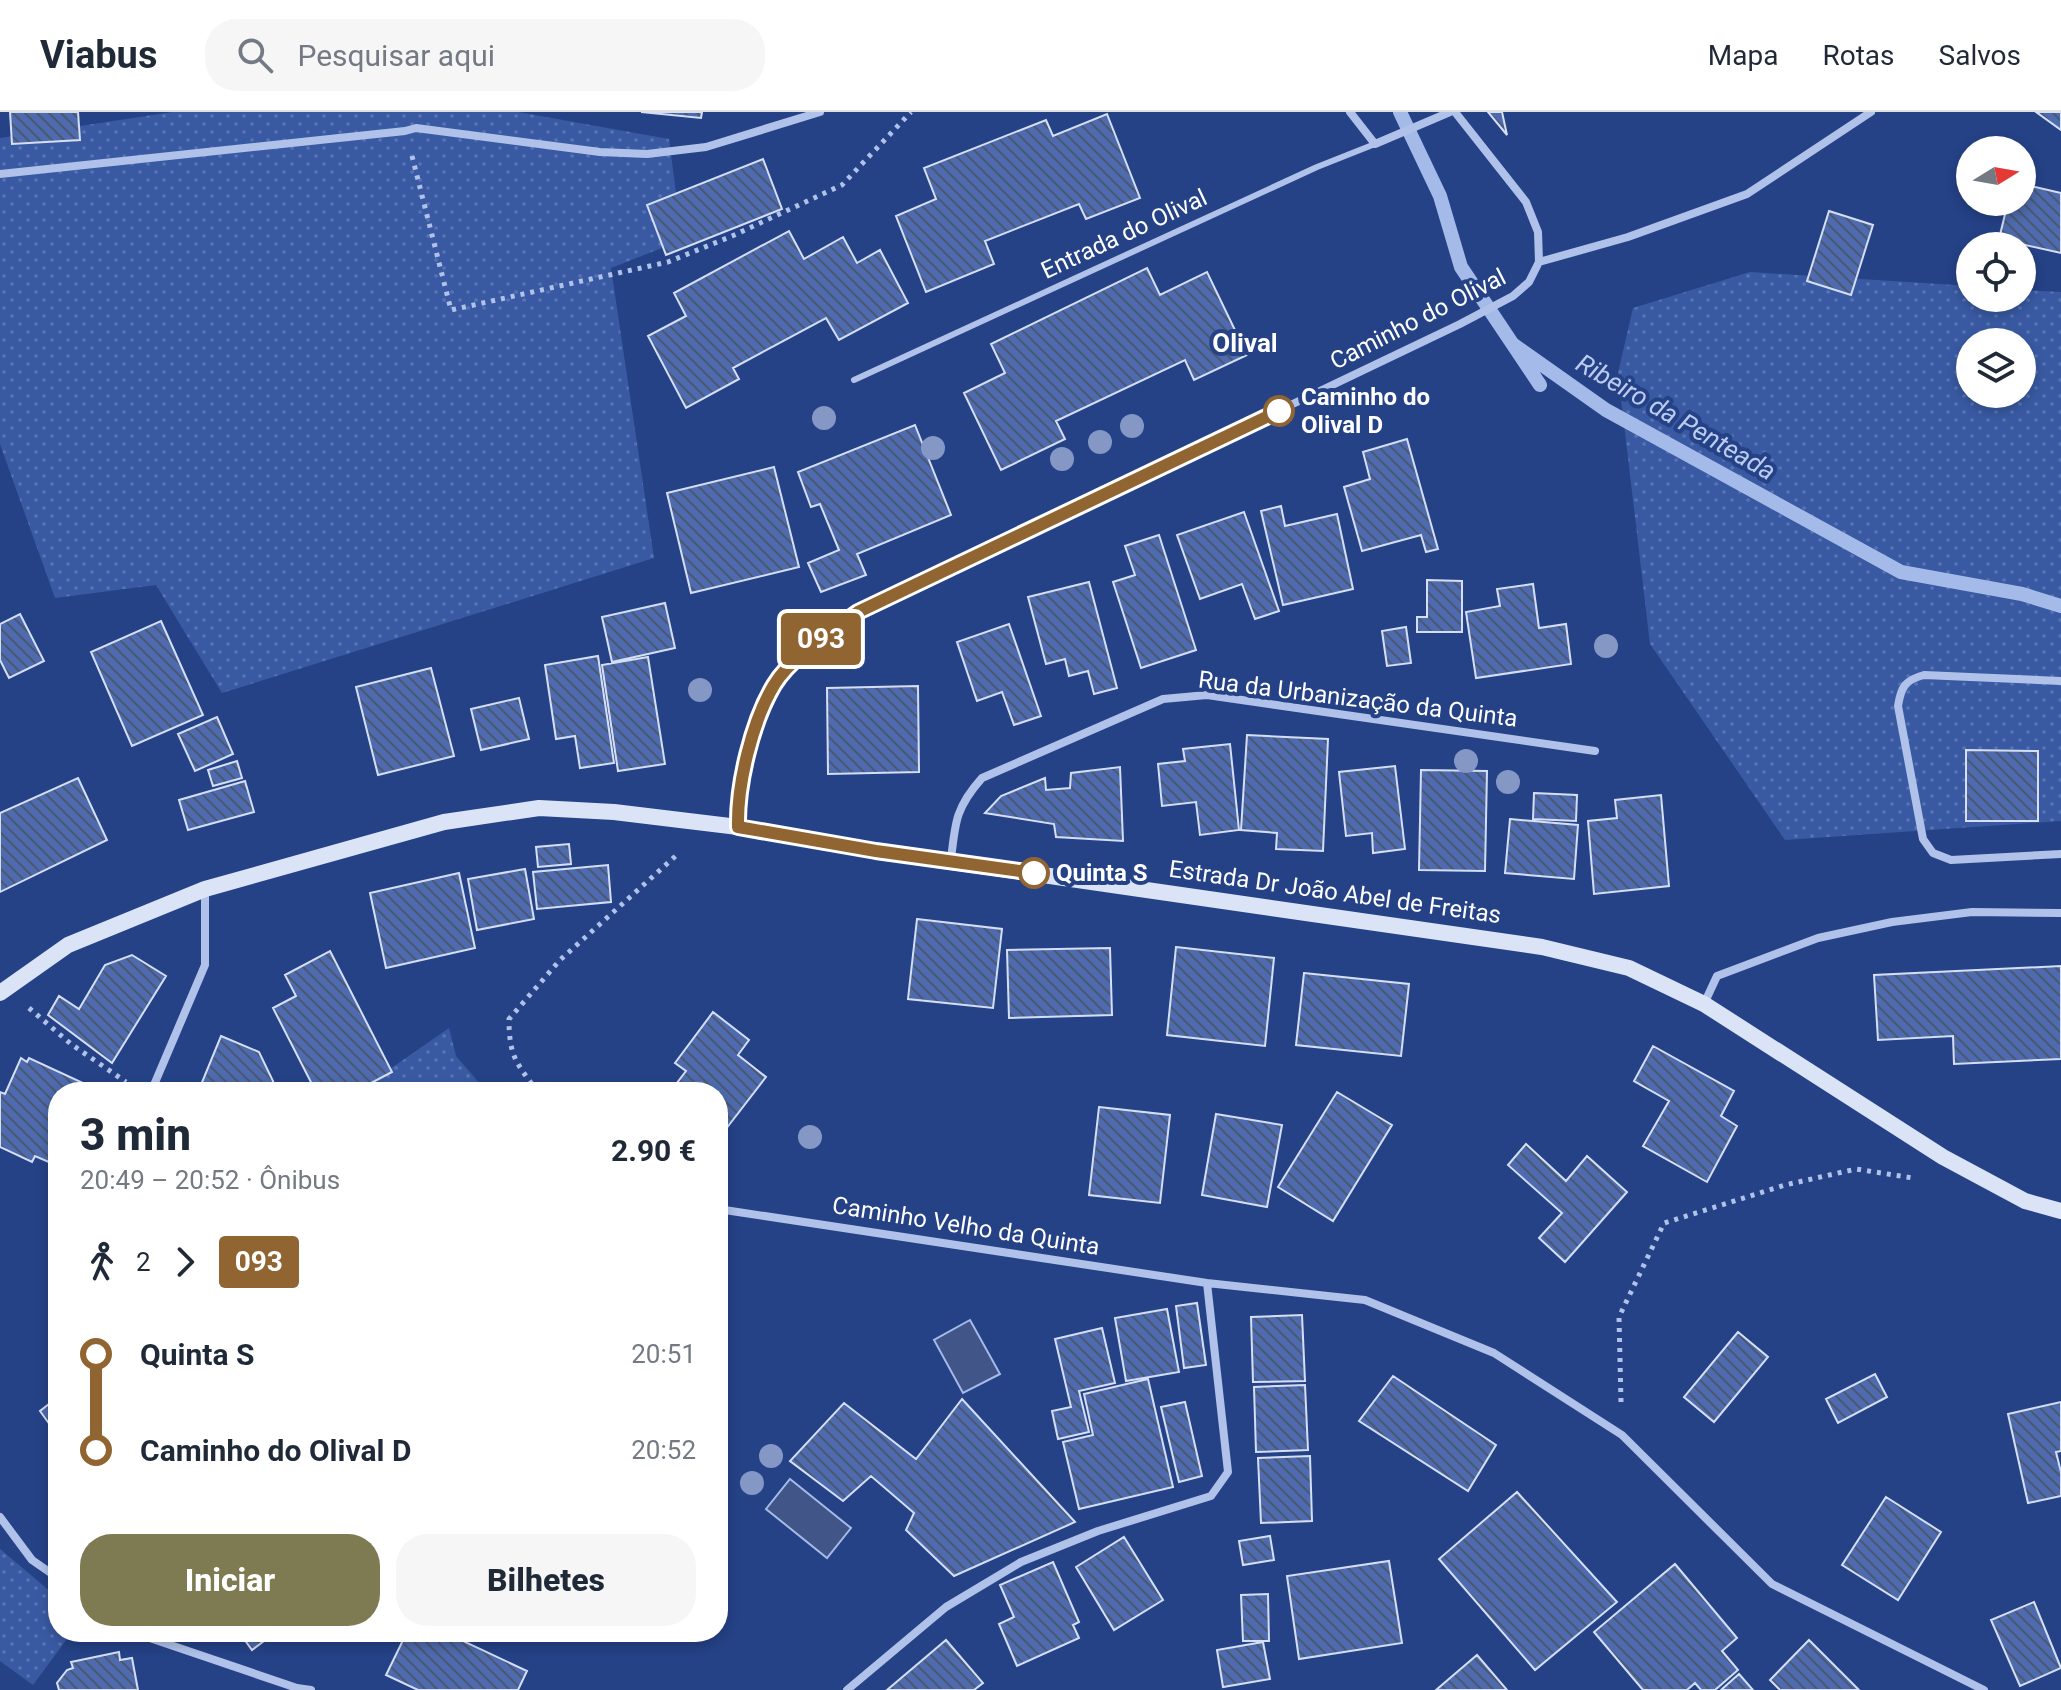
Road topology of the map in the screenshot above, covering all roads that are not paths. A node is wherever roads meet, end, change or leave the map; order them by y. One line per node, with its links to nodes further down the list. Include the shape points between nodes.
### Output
1 (820, 112): 6 (street, via 706,147 647,154 416,128)
2 (1350, 112): 5 (street)
3 (1452, 112): 5 (street); 7 (street, via 1526,202 1538,232)
4 (1871, 112): 7 (street, via 1747,194)
5 (1375, 144): 8 (lane, Entrada do Olival)
6 (0, 174)
7 (1539, 262): 11 (street, Caminho do Olival, via 1529,282 1513,296 1460,324 858,612 809,648 775,683 749,752 738,799)
8 (854, 380)
9 (2061, 681): 12 (street, via 1924,675 1908,679 1898,706 1923,839 1933,853 1951,860)
10 (1595, 751): 13 (street, Rua da Urbanização da Quinta, via 1207,695 1163,699 982,778 963,799)
11 (738, 827): 13 (street, Estrada Dr João Abel de Freitas); 14 (street, Estrada Dr João Abel de Freitas, via 539,808 444,822)
12 (2061, 854)
13 (951, 860): 17 (street, Estrada Dr João Abel de Freitas, via 1542,947 1629,968)
14 (205, 889): 16 (street, Estrada Dr João Abel de Freitas, via 68,945); 18 (street, via 205,965)
15 (2061, 913): 17 (street, via 1972,912 1818,938 1717,976)
16 (0, 993)
17 (1704, 1004): 20 (street, Estrada Dr João Abel de Freitas, via 1943,1157 2025,1201)
18 (155, 1082)
19 (728, 1211): 21 (street, Caminho Velho da Quinta)
20 (2061, 1211)
21 (1207, 1283): 26 (street, via 1228,1472 1211,1496 1098,1531 1021,1562 946,1607); 27 (street, Caminho Velho da Quinta, via 1365,1300 1494,1353 1622,1435 1772,1584)
22 (0, 1517): 23 (street, via 32,1560)
23 (48, 1571)
24 (161, 1642): 25 (street)
25 (311, 1690)
26 (847, 1690)
27 (1984, 1690)

